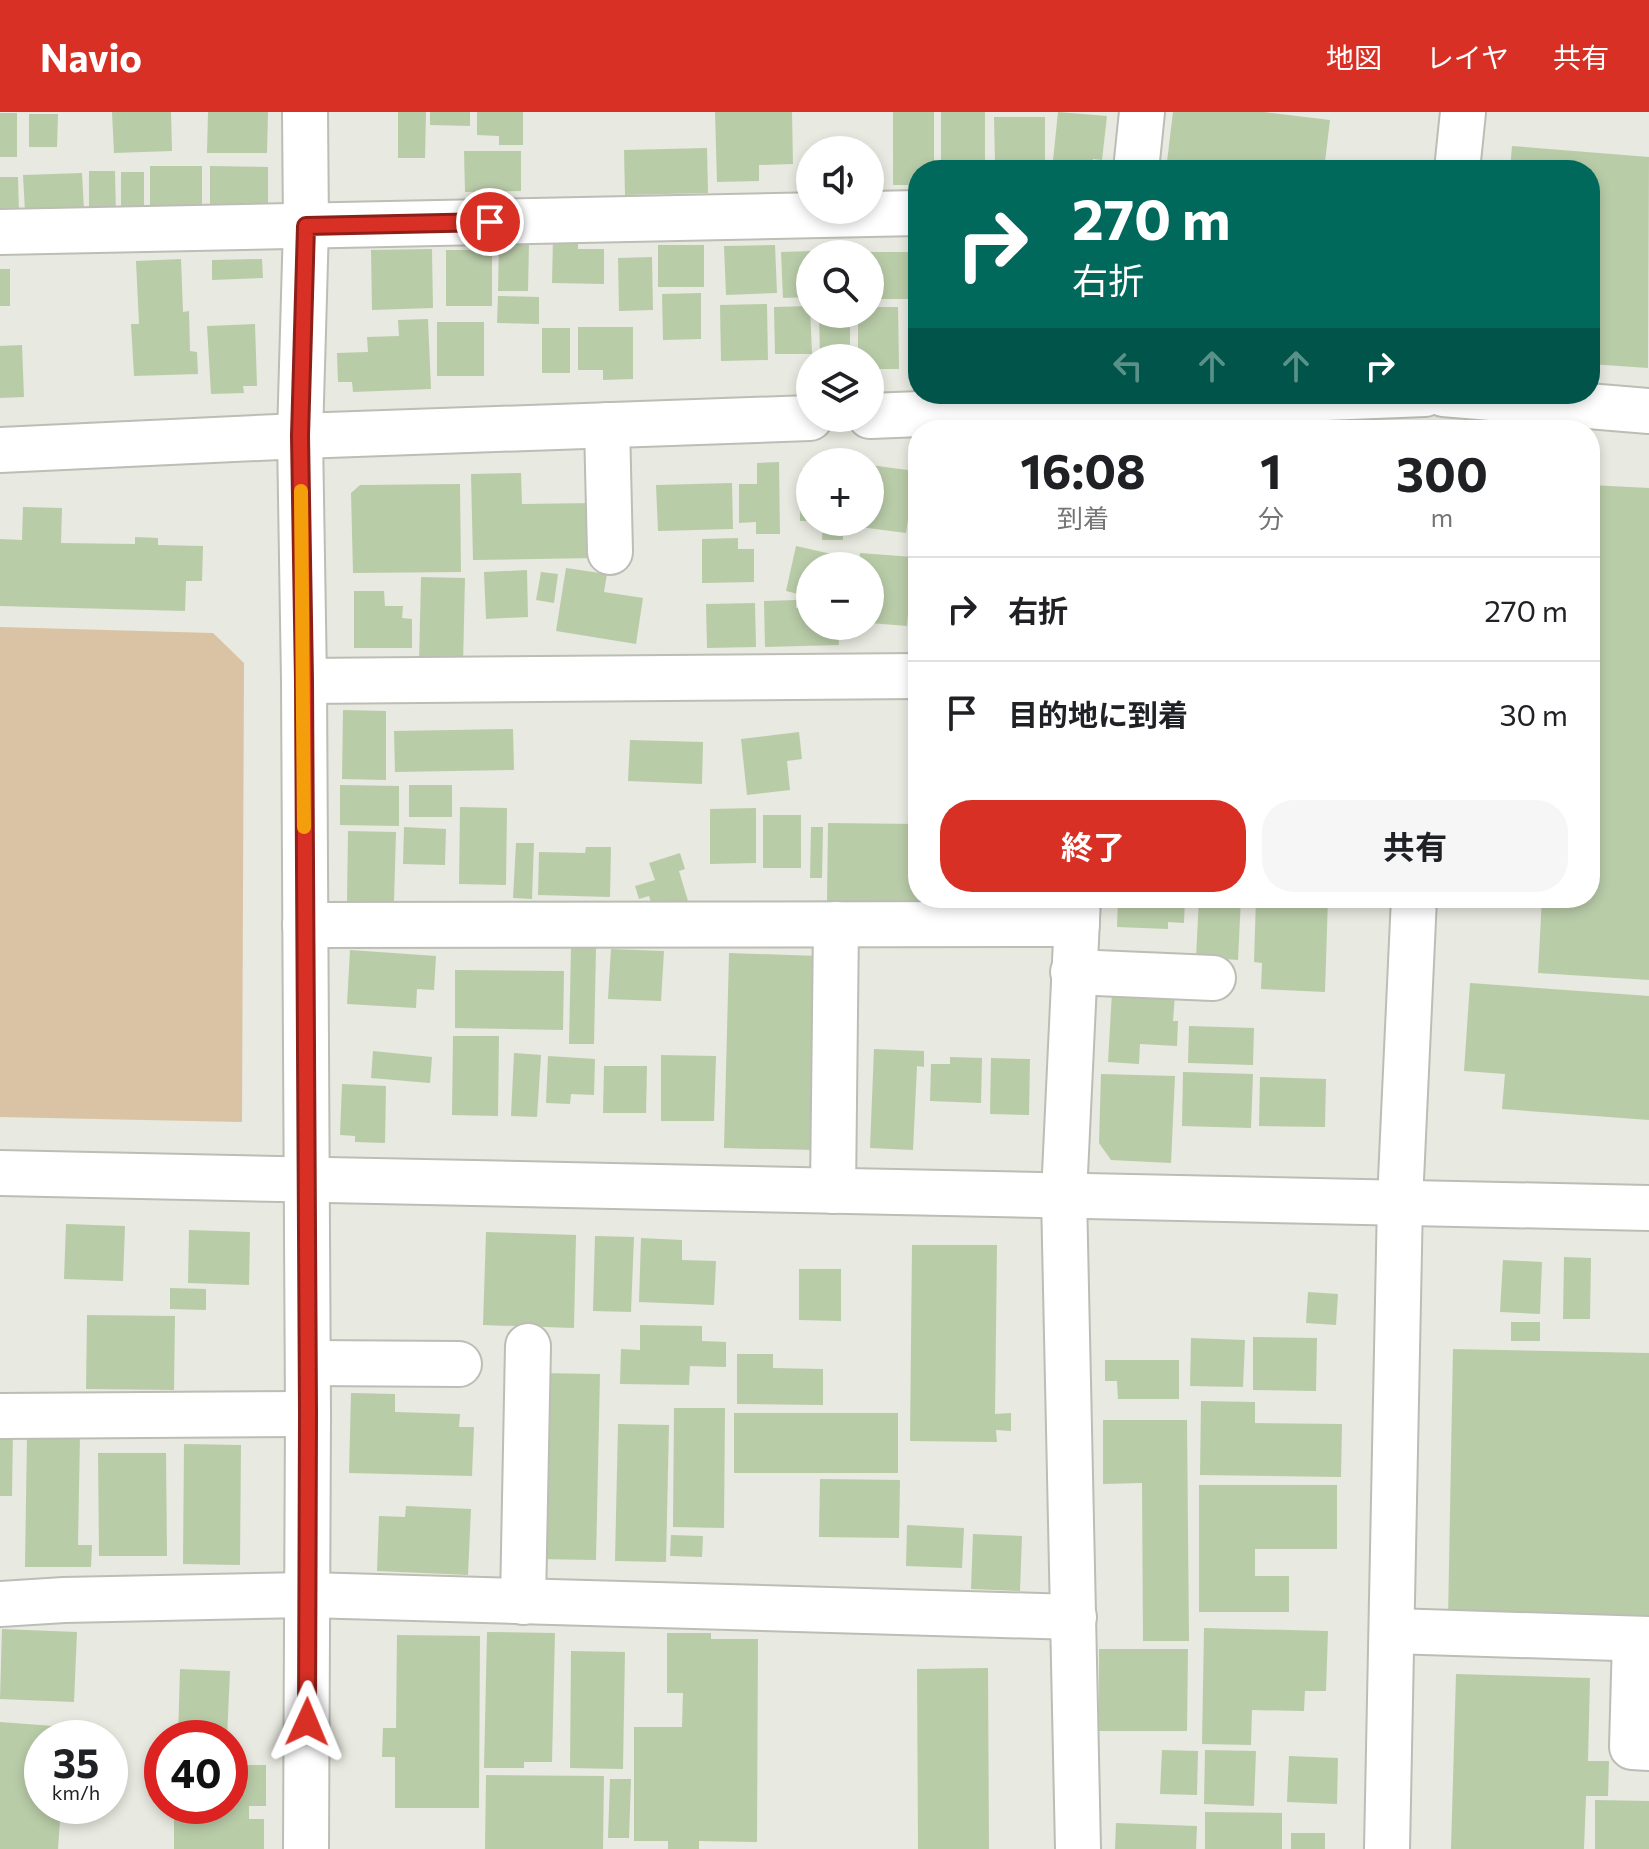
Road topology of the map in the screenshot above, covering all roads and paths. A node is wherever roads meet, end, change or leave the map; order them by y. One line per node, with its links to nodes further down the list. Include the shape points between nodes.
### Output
1 (305, 112): 7 (street)
2 (1142, 112): 4 (street)
3 (1463, 112): 5 (street)
4 (1137, 160)
5 (1458, 160)
6 (908, 213): 7 (street)
7 (306, 226): 8 (street); 16 (street)
8 (0, 232)
9 (1228, 404): 11 (street)
10 (1563, 404): 12 (street)
11 (1109, 410): 13 (street)
12 (1649, 411)
13 (884, 416)
14 (796, 418): 15 (street)
15 (607, 425): 16 (street); 18 (street)
16 (300, 436): 17 (street); 20 (street)
17 (0, 450)
18 (610, 552)
19 (908, 676): 20 (street)
20 (304, 681): 24 (street)
21 (1414, 908): 31 (street)
22 (1078, 911): 23 (street); 25 (street)
23 (836, 924): 24 (street); 29 (street)
24 (305, 925): 28 (street)
25 (1073, 972): 26 (street); 30 (street)
26 (1213, 978)
27 (0, 1173): 28 (street)
28 (305, 1181): 29 (street); 34 (street)
29 (833, 1191): 30 (street)
30 (1064, 1195): 31 (street); 41 (street)
31 (1400, 1201): 32 (street); 42 (street)
32 (1649, 1208)
33 (528, 1346): 39 (street)
34 (308, 1363): 35 (street); 36 (street)
35 (459, 1364)
36 (308, 1414): 37 (street); 38 (street)
37 (0, 1416)
38 (308, 1595): 39 (street); 40 (street); 45 (street)
39 (523, 1602): 41 (street)
40 (0, 1604)
41 (1074, 1617): 46 (street)
42 (1392, 1631): 43 (street); 47 (street)
43 (1642, 1639): 44 (street, via 1632,1747)
44 (1649, 1748)
45 (306, 1849)
46 (1078, 1849)
47 (1387, 1849)

